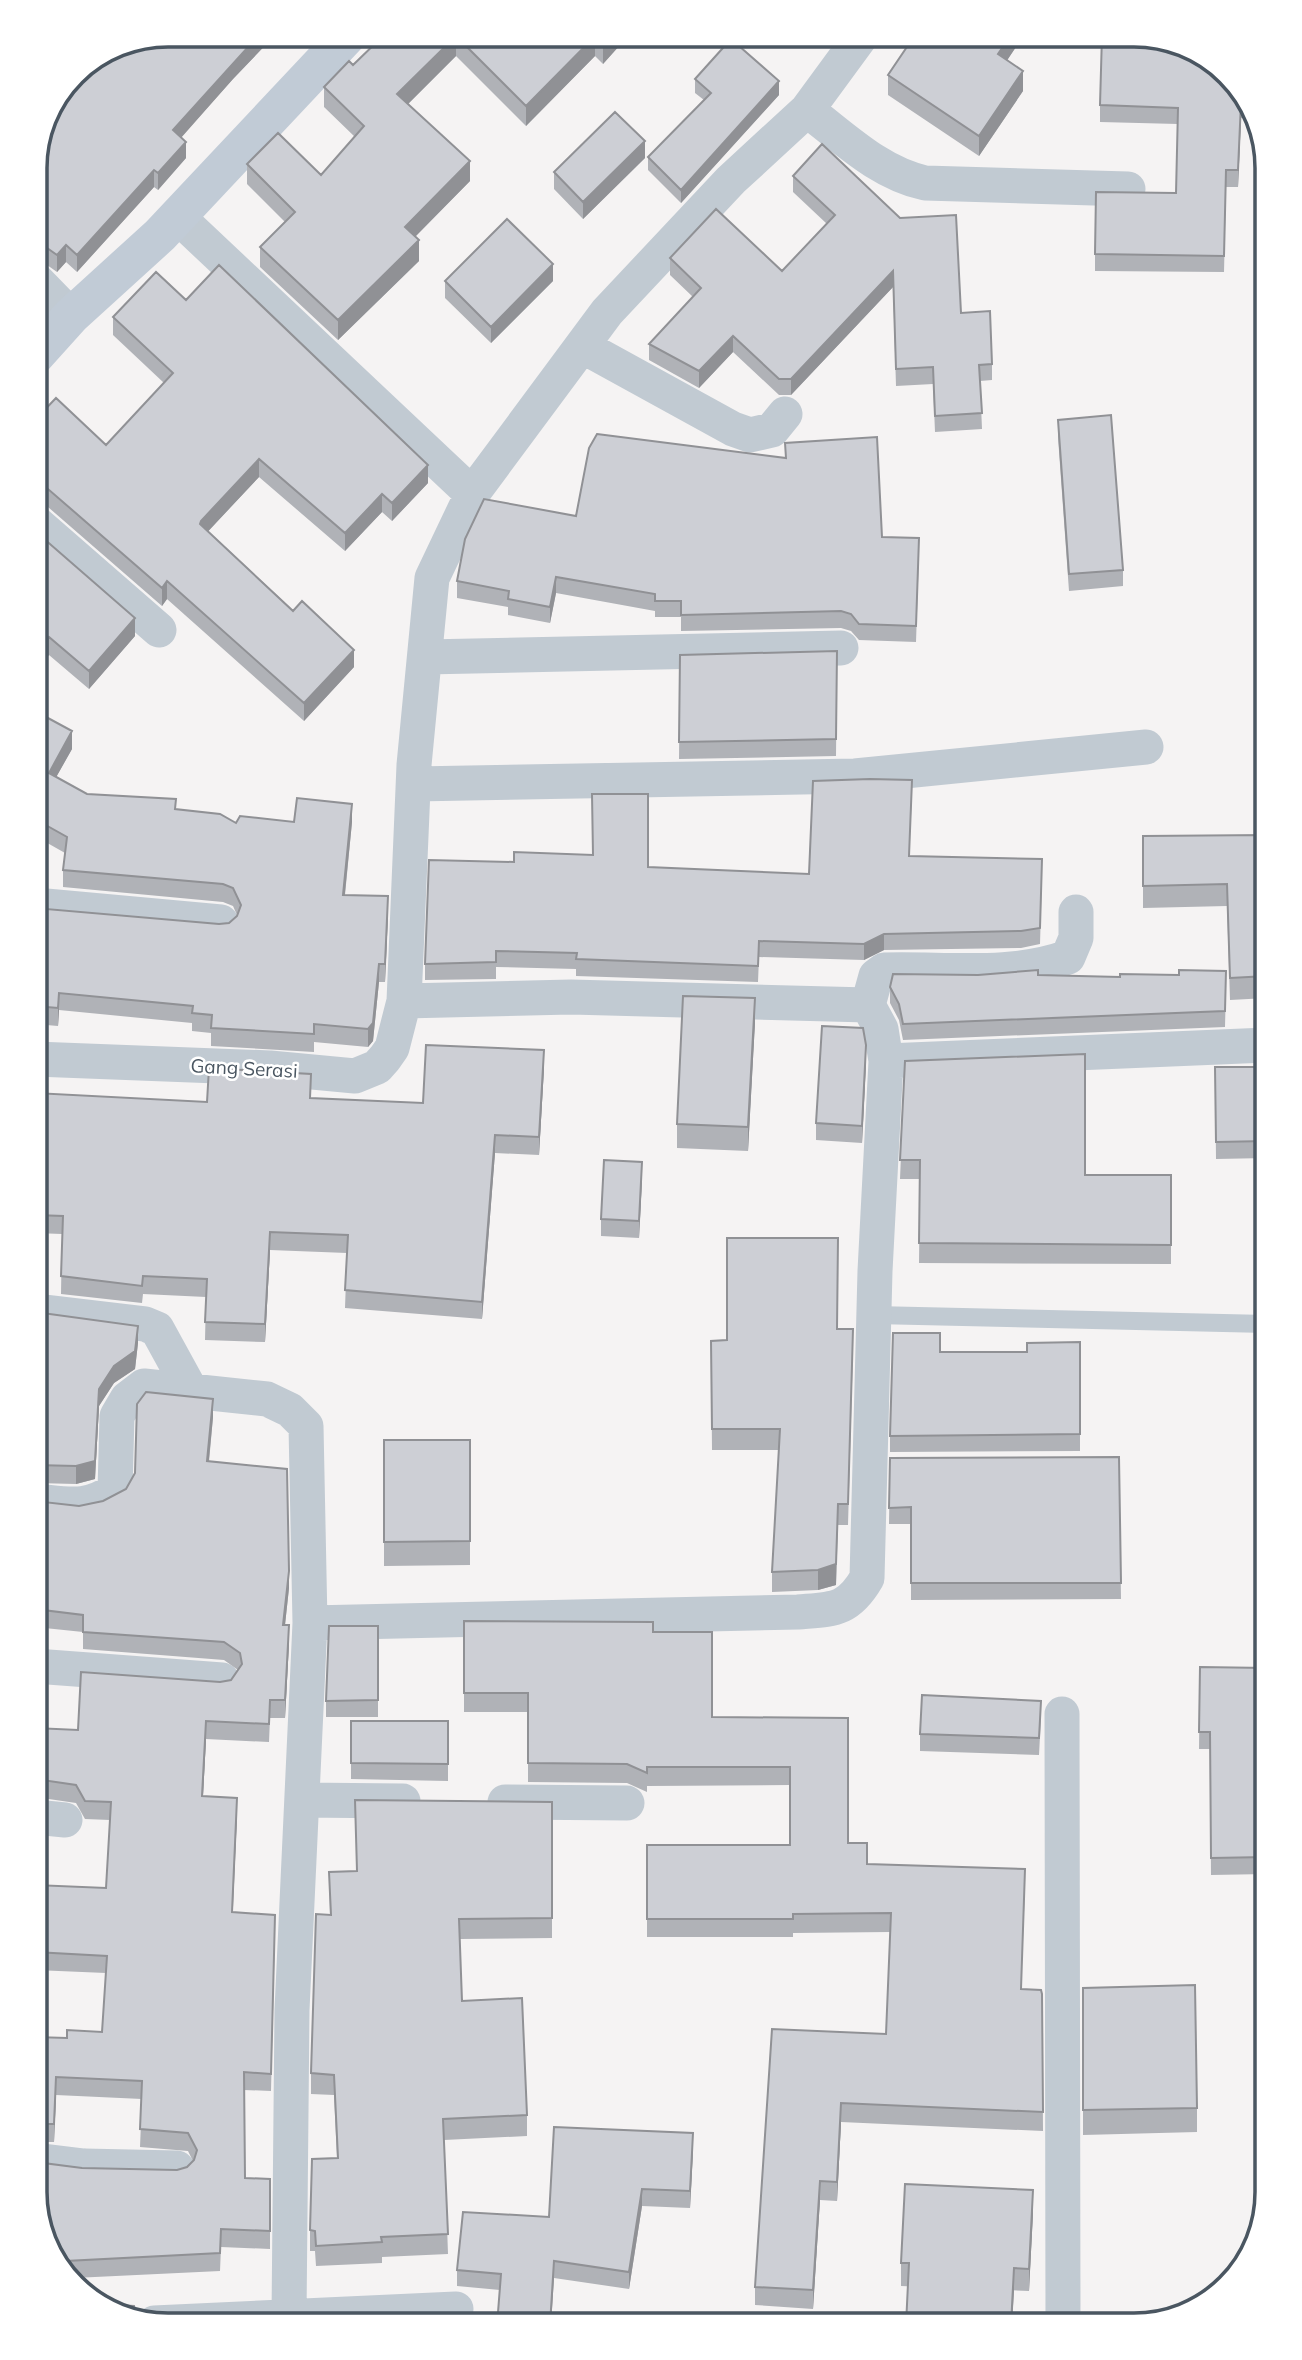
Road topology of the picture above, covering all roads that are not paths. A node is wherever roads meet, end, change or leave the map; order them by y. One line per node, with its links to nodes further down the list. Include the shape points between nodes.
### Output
1 (330, 47): 5 (main road)
2 (853, 48): 3 (street, Gang Serasi)
3 (807, 110): 4 (street, via 905,179); 9 (street, Gang Serasi, via 712,200 607,312)
4 (1128, 188)
5 (178, 217): 7 (main road); 11 (street)
6 (48, 292): 7 (street)
7 (71, 316): 8 (main road)
8 (48, 342)
9 (582, 346): 10 (street, via 750,435 772,430); 11 (street, Gang Serasi)
10 (785, 414)
11 (472, 494): 15 (street, Gang Serasi, via 432,578)
12 (48, 533): 13 (street)
13 (159, 631)
14 (841, 649): 15 (street)
15 (425, 657): 17 (street, Gang Serasi)
16 (1146, 747): 17 (street, via 855,776)
17 (414, 784): 21 (street, Gang Serasi)
18 (48, 906): 20 (street)
19 (1076, 912): 22 (street, via 1076,938 1068,957 1049,964 978,970 884,970 876,976)
20 (221, 922)
21 (404, 1000): 22 (street, via 570,997); 24 (street, Gang Serasi, via 392,1048 377,1067 355,1076)
22 (868, 1005): 25 (street, via 881,1029)
23 (1255, 1046): 25 (street)
24 (48, 1059)
25 (886, 1061): 27 (street)
26 (47, 1312): 29 (street, via 157,1329)
27 (874, 1315): 28 (lane); 31 (street, via 876,1464 867,1578 857,1596 839,1608)
28 (1255, 1324)
29 (191, 1391): 30 (street, via 144,1386 127,1399 117,1416 115,1490 81,1506); 31 (street, via 267,1399 290,1410 306,1426)
30 (47, 1502)
31 (310, 1623): 35 (street)
32 (47, 1667): 33 (street)
33 (222, 1680)
34 (1062, 1714): 44 (street)
35 (302, 1800): 36 (street); 42 (street, via 291,2044)
36 (437, 1801)
37 (478, 1802): 38 (street)
38 (627, 1803)
39 (47, 2161): 40 (street)
40 (177, 2168)
41 (456, 2309): 43 (street)
42 (289, 2312)
43 (379, 2312)
44 (1063, 2313)

